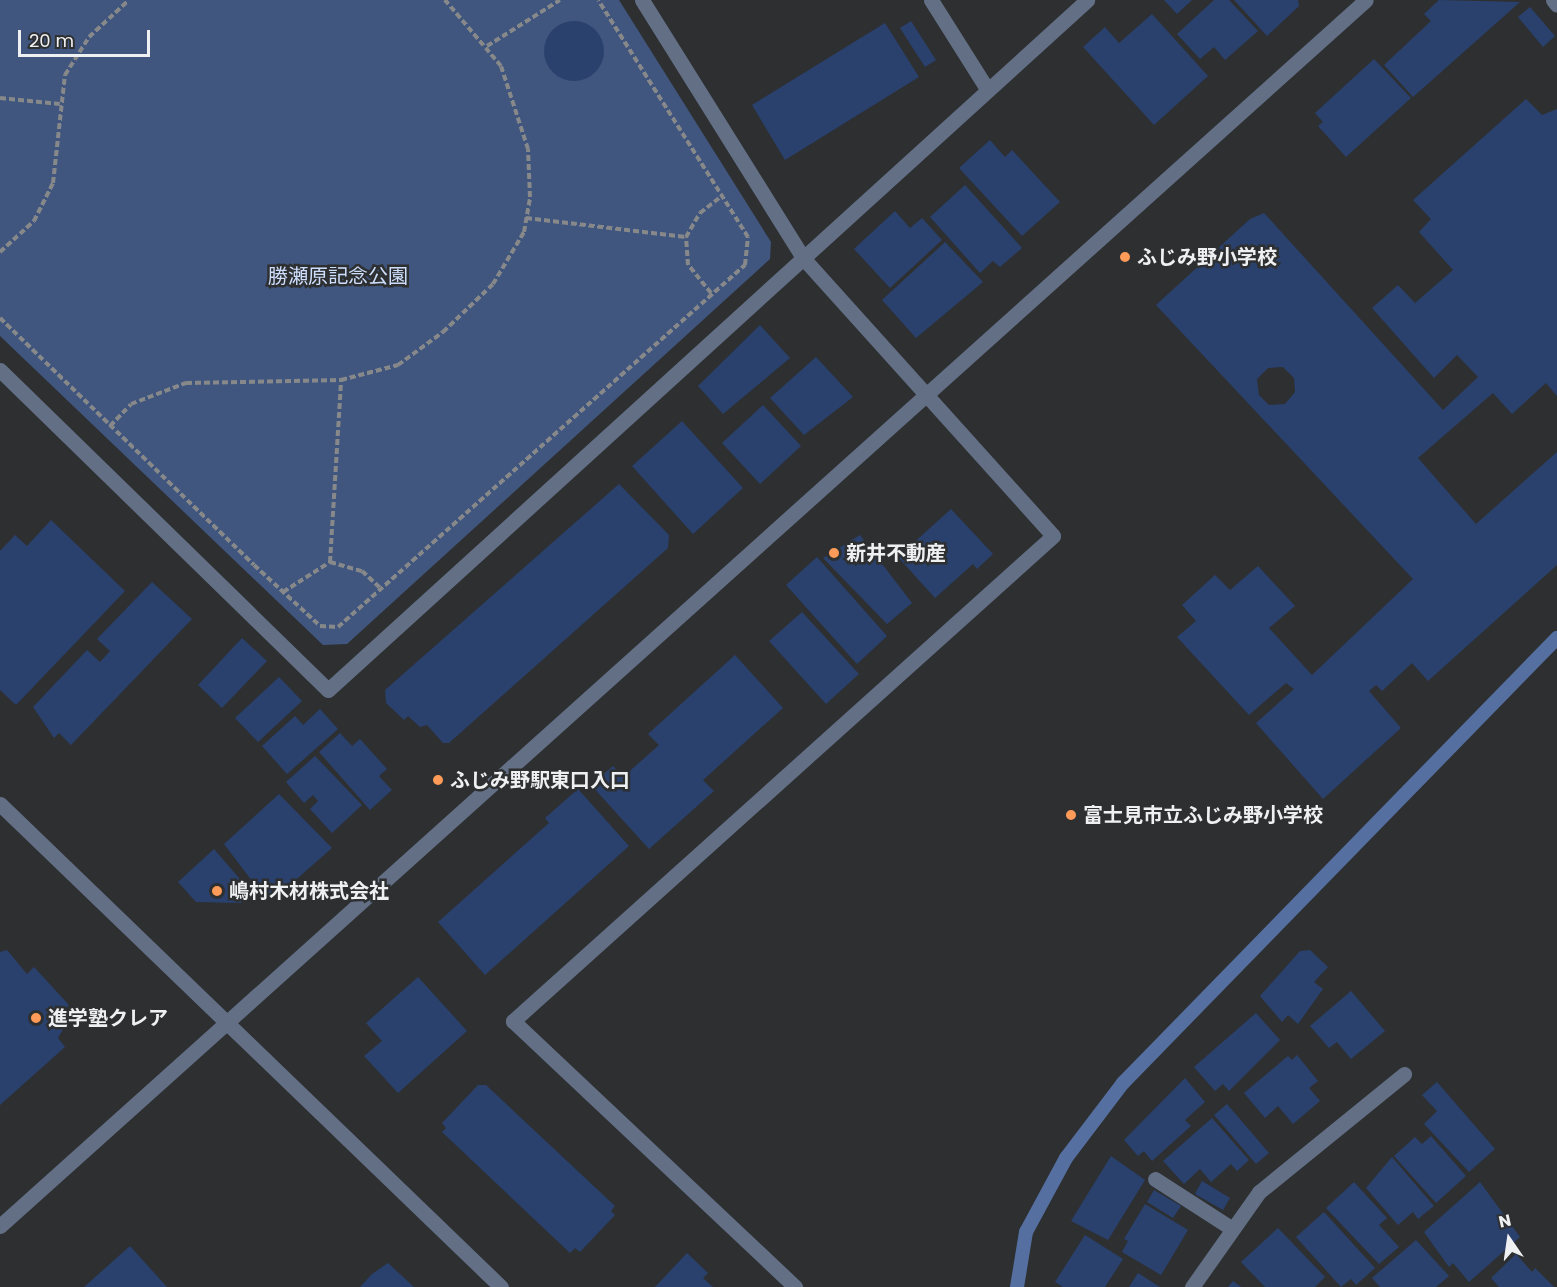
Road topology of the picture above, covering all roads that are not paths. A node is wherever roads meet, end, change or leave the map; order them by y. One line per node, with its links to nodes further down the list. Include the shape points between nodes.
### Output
1 (642, 0): 8 (street)
2 (931, 0): 7 (street)
3 (1087, 0): 7 (street)
4 (1366, 0): 10 (street)
5 (1553, 0): 6 (street)
6 (1557, 5)
7 (987, 89): 8 (street)
8 (804, 259): 9 (street, via 328,690); 10 (street)
9 (0, 370)
10 (924, 396): 12 (street); 18 (street, via 1053,536 513,1022)
11 (0, 804): 12 (street)
12 (225, 1027): 15 (street); 17 (street)
13 (1404, 1074): 16 (street, via 1259,1192)
14 (1155, 1179): 16 (street)
15 (0, 1226)
16 (1232, 1228): 19 (street)
17 (501, 1287)
18 (795, 1287)
19 (1192, 1287)

